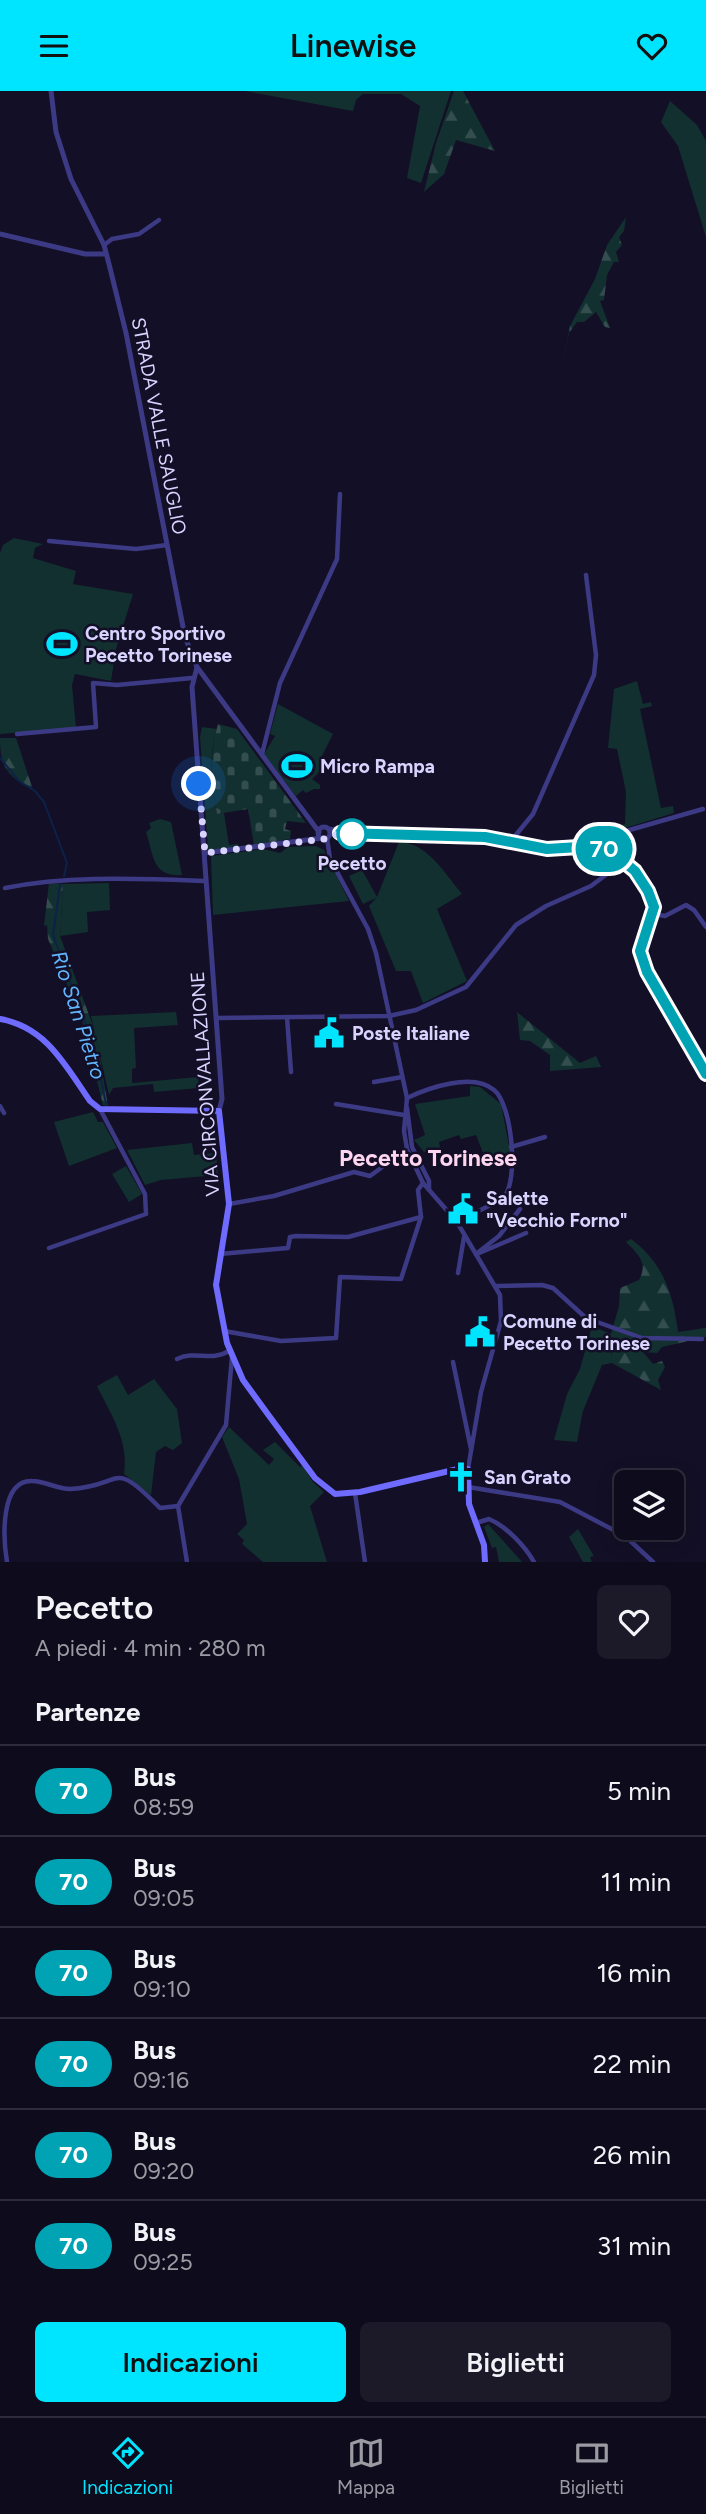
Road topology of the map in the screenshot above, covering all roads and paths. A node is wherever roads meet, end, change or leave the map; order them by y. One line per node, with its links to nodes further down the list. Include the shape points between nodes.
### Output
1 (51, 91): 4 (street, STRADA VALLE SAUGLIO, via 56,132 71,179)
2 (159, 220): 4 (street, via 139,234)
3 (0, 235): 5 (street)
4 (104, 245): 5 (street, STRADA VALLE SAUGLIO)
5 (104, 254): 8 (street, STRADA VALLE SAUGLIO, via 126,333)
6 (340, 494): 13 (street, via 337,559 284,674)
7 (49, 541): 8 (street, via 136,549)
8 (167, 545): 10 (street, STRADA VALLE SAUGLIO, via 186,637)
9 (586, 575): 16 (street, via 596,655 594,675 533,814)
10 (197, 667): 11 (street, VIA CIRCONVALLAZIONE); 13 (street, STRADA VALLE SAUGLIO)
11 (192, 678): 12 (street, via 93,683 96,727); 18 (street, VIA CIRCONVALLAZIONE)
12 (18, 734)
13 (262, 754): 15 (street, STRADA VALLE SAUGLIO)
14 (703, 809): 17 (street)
15 (322, 834): 16 (street); 18 (street); 24 (street, via 330,859 371,936)
16 (511, 841): 17 (street, via 547,849)
17 (583, 846): 19 (street, via 607,849)
18 (205, 853): 20 (street, VIA CIRCONVALLAZIONE)
19 (623, 862): 22 (street, via 648,891); 24 (street, via 591,886 516,925 466,987 416,1010)
20 (206, 881): 21 (street, via 91,879); 26 (street, VIA CIRCONVALLAZIONE)
21 (5, 888)
22 (653, 914): 23 (street, via 665,916 686,905); 29 (street, via 642,941 643,962)
23 (706, 927)
24 (389, 1016): 25 (street); 30 (street)
25 (287, 1017): 26 (street); 28 (street)
26 (218, 1018): 36 (street, VIA CIRCONVALLAZIONE)
27 (0, 1019): 35 (main road, via 41,1036)
28 (291, 1072)
29 (706, 1074)
30 (402, 1077): 31 (street); 32 (street)
31 (374, 1082)
32 (406, 1099): 38 (street); 40 (street, via 429,1088 483,1084 495,1090 502,1102); 43 (street, via 412,1147)
33 (336, 1104): 38 (street)
34 (0, 1106): 37 (street)
35 (100, 1109): 36 (main road); 50 (street, via 145,1195 146,1214)
36 (219, 1111): 44 (main road, VIA CIRCONVALLAZIONE)
37 (4, 1113)
38 (404, 1115): 41 (street)
39 (545, 1137): 40 (street)
40 (512, 1147): 47 (street, via 512,1184 503,1198)
41 (407, 1149): 42 (street); 44 (street, via 370,1177 354,1172)
42 (423, 1183): 43 (street); 46 (street, via 418,1190)
43 (429, 1190): 47 (street)
44 (229, 1204): 51 (main road, VIA CIRCONVALLAZIONE)
45 (520, 1209): 52 (street, via 499,1236)
46 (421, 1217): 51 (street, via 348,1237 296,1235 290,1237 288,1248); 55 (street, via 401,1279 340,1277 336,1338 281,1341)
47 (457, 1222): 49 (street)
48 (526, 1233): 52 (street)
49 (464, 1236): 52 (street); 53 (street)
50 (49, 1248)
51 (220, 1254): 55 (main road, VIA CIRCONVALLAZIONE, via 216,1285)
52 (476, 1254): 54 (street)
53 (458, 1273)
54 (496, 1286): 56 (street, via 553,1288 586,1318 642,1338); 60 (street, via 501,1321)
55 (224, 1331): 57 (main road, VIA CIRCONVALLAZIONE)
56 (702, 1339)
57 (231, 1354): 58 (street, via 190,1353); 63 (main road, VIA CIRCONVALLAZIONE, via 243,1380 315,1478 335,1494); 64 (street, via 226,1425)
58 (177, 1359)
59 (453, 1362): 60 (street)
60 (471, 1450): 61 (street)
61 (468, 1469): 62 (main road); 63 (main road, VIA CIRCONVALLAZIONE)
62 (468, 1487): 65 (main road, via 468,1504); 71 (street, via 560,1502 625,1536)
63 (355, 1493): 68 (street)
64 (178, 1506): 66 (street, via 160,1509 126,1478 69,1489 32,1481 18,1484 8,1494 1,1524); 67 (street)
65 (476, 1523): 69 (main road); 70 (street, via 496,1522)
66 (7, 1562)
67 (187, 1562)
68 (365, 1562)
69 (485, 1562)
70 (534, 1562)
71 (653, 1562)

